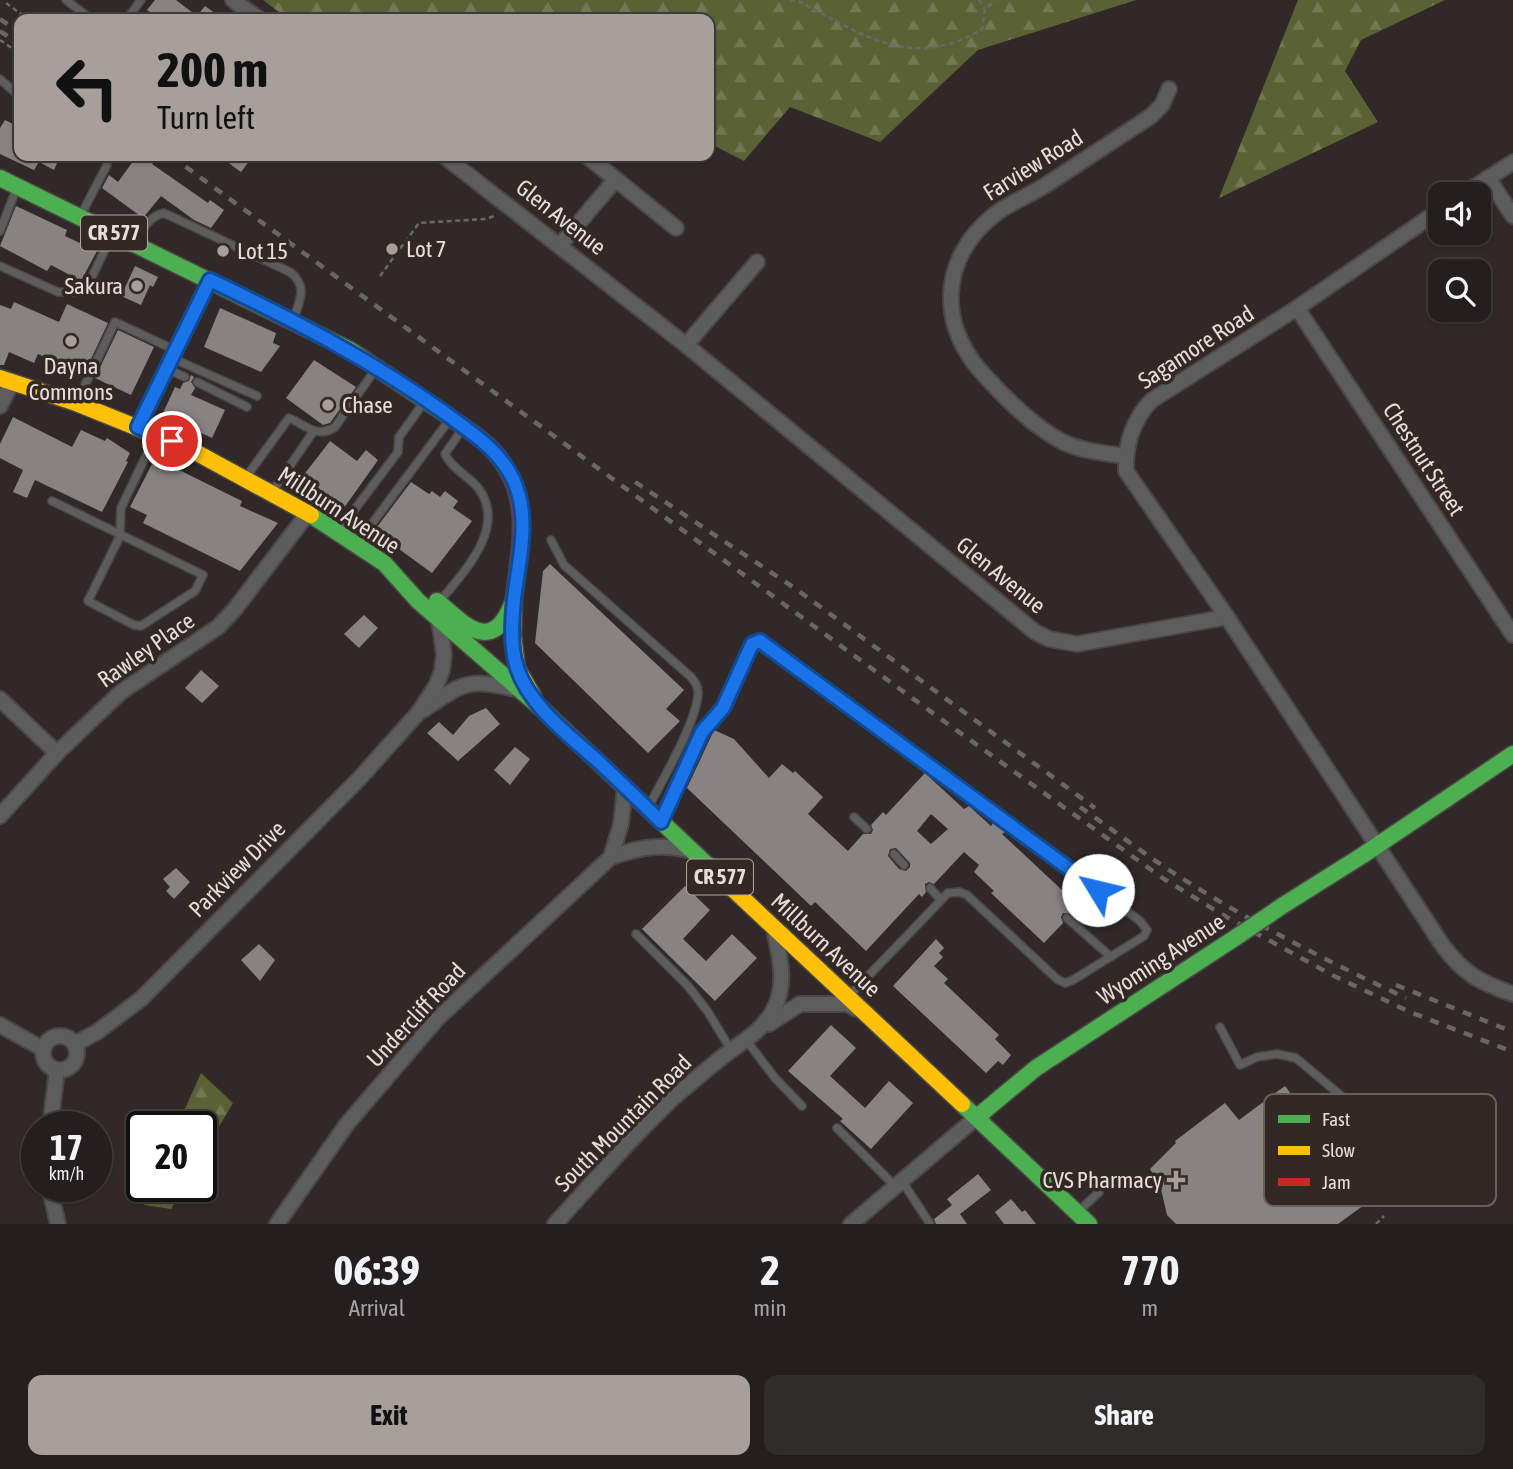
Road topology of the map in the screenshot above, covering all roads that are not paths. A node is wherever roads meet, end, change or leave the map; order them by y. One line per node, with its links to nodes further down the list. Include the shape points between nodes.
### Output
1 (65, 0): 3 (lane)
2 (233, 0): 4 (street)
3 (84, 14)
4 (252, 14)
5 (0, 79): 7 (lane)
6 (1169, 89): 45 (street, Farview Road, via 1162,106 1151,116 988,219 964,250 950,291 953,324 965,351 1012,404 1064,442)
7 (14, 92)
8 (107, 161): 18 (lane)
9 (451, 161): 24 (street, Glen Avenue)
10 (593, 161): 14 (street)
11 (1513, 162): 13 (street)
12 (0, 178): 16 (main road, CR 577)
13 (1488, 178): 15 (street); 17 (street)
14 (616, 179): 20 (street); 24 (street)
15 (1482, 182)
16 (18, 187): 18 (main road, CR 577); 21 (lane)
17 (1513, 216)
18 (80, 217): 22 (main road, CR 577)
19 (1428, 218): 28 (street, Sagamore Road)
20 (676, 228)
21 (0, 231)
22 (113, 233): 23 (main road, CR 577); 26 (lane, via 89,283 79,292 58,292)
23 (136, 244): 27 (main road, CR 577); 29 (lane, via 149,222 164,213 290,272 302,286)
24 (561, 245): 30 (street, Glen Avenue)
25 (757, 262): 30 (street)
26 (0, 266)
27 (210, 280): 29 (main road, CR 577); 31 (street)
28 (1297, 308): 45 (street, Sagamore Road, via 1152,400 1137,420); 59 (street, Chestnut Street)
29 (292, 321): 32 (main road, CR 577)
30 (686, 345): 57 (street, Glen Avenue, via 1021,622 1049,639 1077,644)
31 (171, 359): 33 (lane); 36 (lane); 38 (lane, via 116,321); 42 (street)
32 (377, 368): 37 (main road, CR 577); 43 (lane, via 335,427)
33 (185, 377)
34 (6, 380): 38 (main road, Millburn Avenue / CR 577); 39 (street)
35 (197, 383): 40 (lane)
36 (257, 396)
37 (426, 400): 41 (main road, CR 577); 50 (lane, via 399,437 398,452)
38 (76, 403): 42 (main road, Millburn Avenue / CR 577)
39 (0, 406)
40 (247, 407)
41 (458, 423): 53 (lane); 55 (main road, CR 577, via 502,462 521,503); 56 (lane, via 445,454 479,489 487,520 484,540)
42 (138, 427): 44 (main road, Millburn Avenue / CR 577)
43 (313, 432): 46 (lane, via 289,418); 47 (lane)
44 (157, 434): 46 (main road, Millburn Avenue / CR 577); 51 (lane, via 121,508)
45 (1125, 456): 57 (street, via 1126,471)
46 (246, 478): 47 (main road, Millburn Avenue / CR 577)
47 (272, 492): 49 (main road, Millburn Avenue / CR 577)
48 (52, 501): 51 (lane)
49 (308, 513): 50 (main road, Millburn Avenue / CR 577); 64 (street, Rawley Place, via 218,627 121,692)
50 (338, 533): 53 (main road, Millburn Avenue / CR 577)
51 (120, 536): 51 (lane, via 88,601 141,626 195,591 203,575)
52 (551, 540): 67 (lane, via 564,565 697,685 696,703 681,743)
53 (356, 545): 54 (main road, Millburn Avenue / CR 577)
54 (384, 563): 56 (main road); 58 (main road, Millburn Avenue / CR 577)
55 (514, 602): 56 (main road, via 504,623 490,633 472,628); 62 (main road, CR 577, via 517,668)
56 (439, 603)
57 (1227, 617): 72 (street)
58 (439, 620): 60 (main road, Millburn Avenue / CR 577); 63 (street, Parkview Drive, via 442,671)
59 (1513, 635)
60 (517, 689): 62 (main road, Millburn Avenue / CR 577); 63 (street, Parkview Drive, via 491,683 463,685)
61 (0, 699): 64 (street)
62 (542, 709): 66 (main road, Millburn Avenue / CR 577)
63 (419, 712): 90 (street, Parkview Drive, via 141,999)
64 (57, 753): 68 (street, Rawley Place)
65 (1513, 754): 72 (main road, Wyoming Avenue)
66 (625, 787): 67 (main road, Millburn Avenue / CR 577); 75 (street)
67 (648, 809): 70 (main road, Millburn Avenue / CR 577)
68 (0, 816)
69 (854, 817): 71 (lane)
70 (661, 822): 73 (main road, Millburn Avenue / CR 577); 82 (lane, via 702,732 723,708 752,644 760,641 1144,925 1144,936)
71 (867, 829)
72 (1379, 845): 83 (street, via 1455,961 1488,986); 97 (main road, Wyoming Avenue, bridge, via 1036,1068)
73 (691, 850): 75 (street, Undercliff Road, via 660,845); 80 (main road, Millburn Avenue / CR 577)
74 (894, 855): 76 (lane)
75 (611, 857): 104 (street, Undercliff Road, via 437,1019 347,1124)
76 (904, 865)
77 (930, 888): 78 (lane)
78 (941, 900): 82 (lane, via 948,893 967,895 1065,983); 84 (lane)
79 (1067, 918): 82 (lane)
80 (774, 928): 84 (main road, Millburn Avenue / CR 577); 88 (street, South Mountain Road, via 782,983 775,1007)
81 (636, 934): 92 (lane, via 688,986)
82 (1111, 957)
83 (1513, 994)
84 (848, 997): 85 (main road, Millburn Avenue / CR 577)
85 (866, 1014): 88 (street, South Mountain Road, via 847,1004 800,1004); 97 (main road, Millburn Avenue / CR 577)
86 (0, 1025): 91 (street)
87 (1220, 1027): 94 (lane, via 1240,1065 1277,1054 1296,1058)
88 (759, 1031): 89 (street, South Mountain Road)
89 (746, 1040): 92 (street, South Mountain Road); 95 (lane)
90 (75, 1044): 91 (street, via 60,1036 49,1040); 93 (street, via 76,1060)
91 (43, 1049): 93 (street, via 47,1065)
92 (731, 1051): 105 (street, South Mountain Road, via 672,1100)
93 (57, 1070): 96 (street)
94 (1337, 1094)
95 (802, 1106)
96 (52, 1111)
97 (977, 1117): 99 (street, Wyoming Avenue); 102 (main road, Millburn Avenue)
98 (837, 1128): 99 (lane)
99 (899, 1184): 106 (street, Wyoming Avenue); 107 (lane)
100 (1099, 1192): 102 (lane)
101 (53, 1202): 103 (street)
102 (1083, 1219)
103 (58, 1224)
104 (277, 1224)
105 (555, 1224)
106 (851, 1224)
107 (930, 1224)

